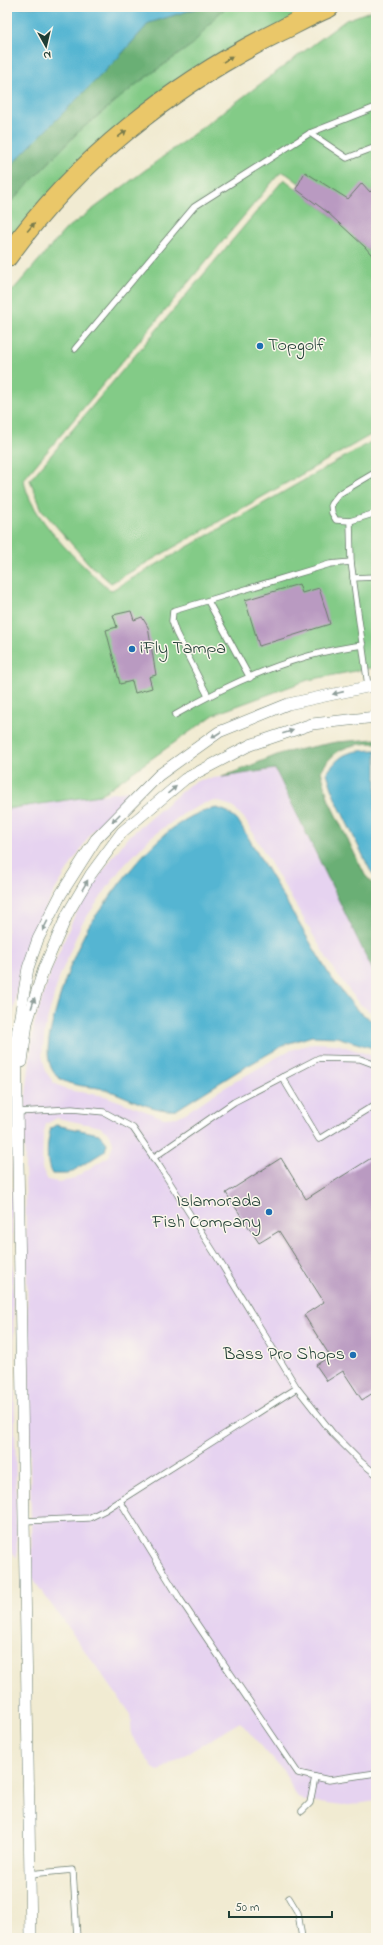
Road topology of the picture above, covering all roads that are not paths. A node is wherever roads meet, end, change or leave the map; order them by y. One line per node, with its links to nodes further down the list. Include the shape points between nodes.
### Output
1 (329, 7): 5 (highway, one-way to 1, via 60,192 115,139 174,93 248,47)
2 (376, 107): 3 (lane)
3 (310, 133): 4 (lane, via 347,158); 6 (lane, via 194,207)
4 (376, 147)
5 (7, 258)
6 (75, 349)
7 (376, 472): 9 (lane, via 339,494 331,504 332,514 336,520)
8 (376, 513): 9 (lane)
9 (350, 521): 10 (lane)
10 (351, 562): 12 (lane); 13 (lane, via 330,564)
11 (376, 574): 12 (lane, via 374,577)
12 (353, 578): 14 (lane)
13 (208, 601): 15 (lane); 17 (lane, via 173,611 172,621)
14 (363, 645): 15 (lane, via 334,648); 16 (lane)
15 (250, 678): 17 (lane)
16 (372, 686): 22 (street, one-way to 22, via 288,704 220,732 159,775 96,839 61,894 38,939 28,968 16,1040)
17 (208, 696): 18 (lane)
18 (175, 715)
19 (376, 717): 22 (street, one-way to 19, via 27,1023 44,968 68,913 91,874 122,832 185,779 250,744 312,724)
20 (376, 1065): 21 (lane, via 360,1059 319,1058)
21 (282, 1077): 23 (lane, via 319,1139); 25 (lane, via 234,1102)
22 (18, 1097): 24 (street)
23 (376, 1104)
24 (17, 1112): 25 (lane, via 72,1109 104,1112 132,1128); 29 (street)
25 (153, 1158): 26 (lane, via 238,1289)
26 (297, 1388): 27 (lane, via 334,1435); 28 (lane)
27 (376, 1474)
28 (120, 1501): 29 (lane, via 89,1518); 31 (lane, via 180,1599 298,1773)
29 (24, 1521): 33 (street)
30 (376, 1773): 31 (lane, via 328,1780)
31 (315, 1777): 32 (lane, via 310,1803)
32 (302, 1811)
33 (30, 1874): 36 (street); 37 (lane, via 73,1870)
34 (288, 1898): 38 (lane, via 298,1913)
35 (376, 1935): 39 (lane)
36 (31, 1938)
37 (77, 1938)
38 (302, 1938)
39 (354, 1938)

